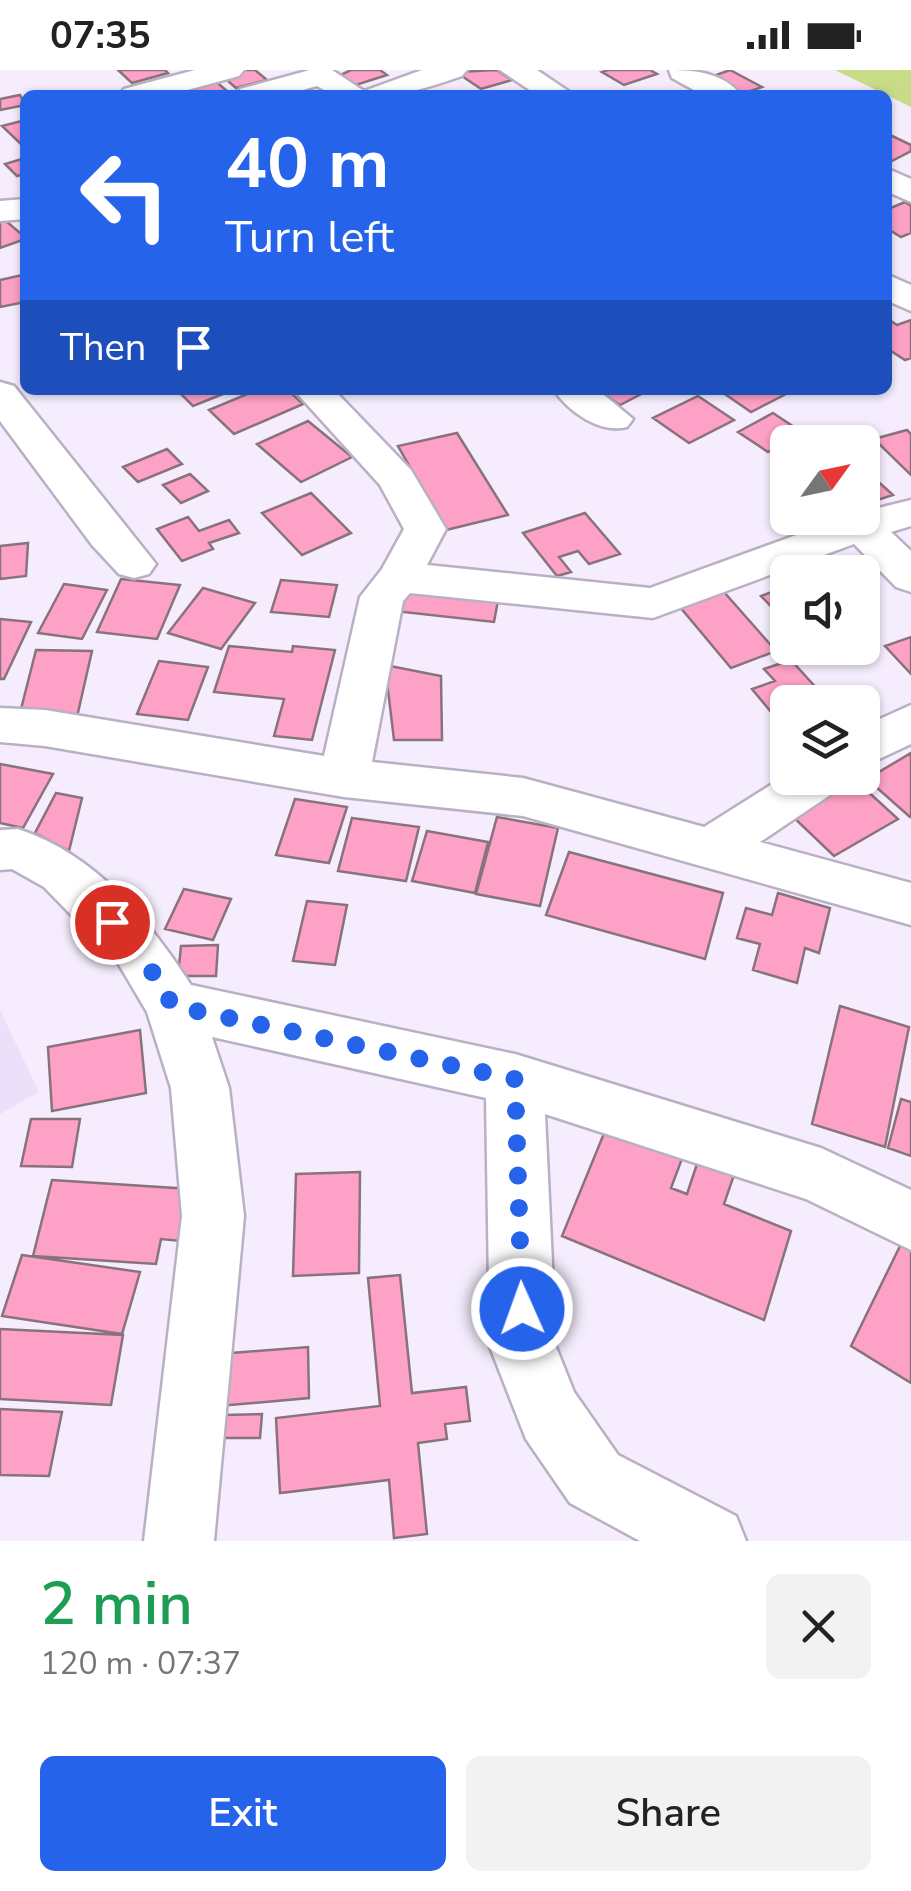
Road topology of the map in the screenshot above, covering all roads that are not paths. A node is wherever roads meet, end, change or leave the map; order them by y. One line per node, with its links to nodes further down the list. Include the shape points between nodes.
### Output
1 (229, 70): 6 (street)
2 (452, 70): 9 (street)
3 (515, 70): 10 (street)
4 (682, 72): 11 (street)
5 (318, 73): 7 (street); 8 (street)
6 (153, 90)
7 (266, 90)
8 (344, 90)
9 (391, 90)
10 (549, 90)
11 (716, 90)
12 (0, 394): 20 (street)
13 (318, 395): 21 (street, via 397,479 425,529)
14 (580, 395): 15 (street)
15 (613, 419)
16 (911, 513): 17 (street)
17 (880, 521)
18 (836, 535): 21 (street, via 653,602)
19 (870, 535): 22 (street)
20 (134, 564)
21 (399, 577): 26 (street, via 382,598)
22 (911, 577)
23 (911, 722): 25 (street)
24 (0, 725): 26 (street)
25 (880, 739)
26 (344, 778): 28 (street, via 523,796)
27 (793, 795): 28 (street)
28 (712, 848): 30 (street)
29 (0, 850): 31 (street, via 18,849 62,872 137,947)
30 (911, 904)
31 (173, 1006): 32 (street); 34 (street, via 200,1088 213,1216)
32 (515, 1079): 33 (street, via 821,1176); 35 (street, via 523,1347 550,1415 594,1479)
33 (911, 1221)
34 (179, 1541)
35 (711, 1541)

